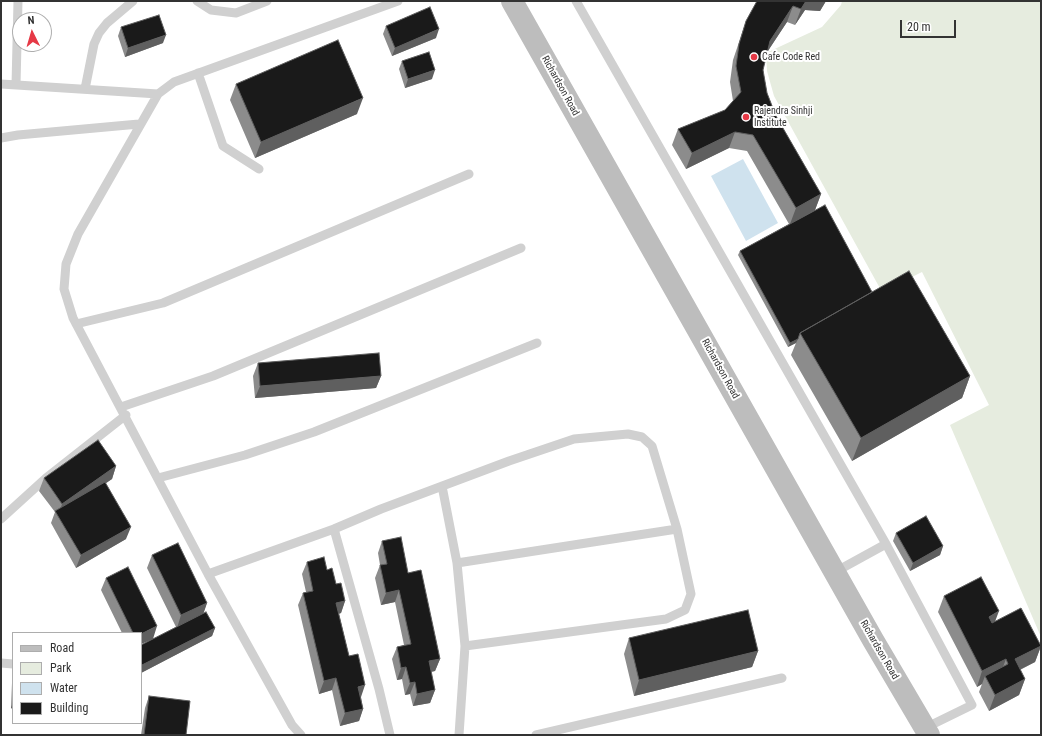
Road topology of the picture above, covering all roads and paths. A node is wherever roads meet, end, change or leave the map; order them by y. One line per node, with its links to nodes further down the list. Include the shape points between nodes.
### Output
1 (18, 1): 10 (lane)
2 (133, 1): 11 (lane, via 99,33 94,44)
3 (197, 1): 4 (lane, via 211,10 236,13)
4 (267, 1)
5 (398, 1): 8 (lane)
6 (512, 1): 28 (street, Richardson Road)
7 (576, 1): 26 (lane)
8 (198, 73): 12 (lane, via 174,82); 15 (lane, via 223,146)
9 (1, 84): 10 (lane)
10 (16, 85): 11 (lane)
11 (85, 89): 12 (lane)
12 (158, 94): 13 (lane)
13 (139, 124): 14 (lane); 18 (lane, via 78,234 66,264 64,289)
14 (1, 138)
15 (259, 169)
16 (469, 174): 18 (lane, via 163,303)
17 (521, 248): 20 (lane)
18 (76, 324): 20 (lane)
19 (537, 343): 21 (lane, via 314,432 245,455)
20 (123, 411): 21 (lane); 23 (lane)
21 (158, 478): 29 (lane)
22 (442, 486): 24 (lane); 25 (lane, via 574,439 628,434 642,437 652,446); 27 (lane)
23 (1, 519)
24 (334, 529): 29 (lane); 36 (lane)
25 (677, 529): 27 (lane); 30 (lane, via 691,594 685,610 666,619)
26 (886, 544): 28 (lane); 34 (lane, via 972,705)
27 (457, 563): 30 (lane)
28 (835, 572): 34 (street, Richardson Road)
29 (208, 574): 35 (lane, via 292,725)
30 (465, 646): 37 (lane)
31 (1, 663): 32 (lane)
32 (12, 664)
33 (782, 678): 38 (lane)
34 (927, 731)
35 (302, 735)
36 (390, 735)
37 (459, 735)
38 (536, 735)

